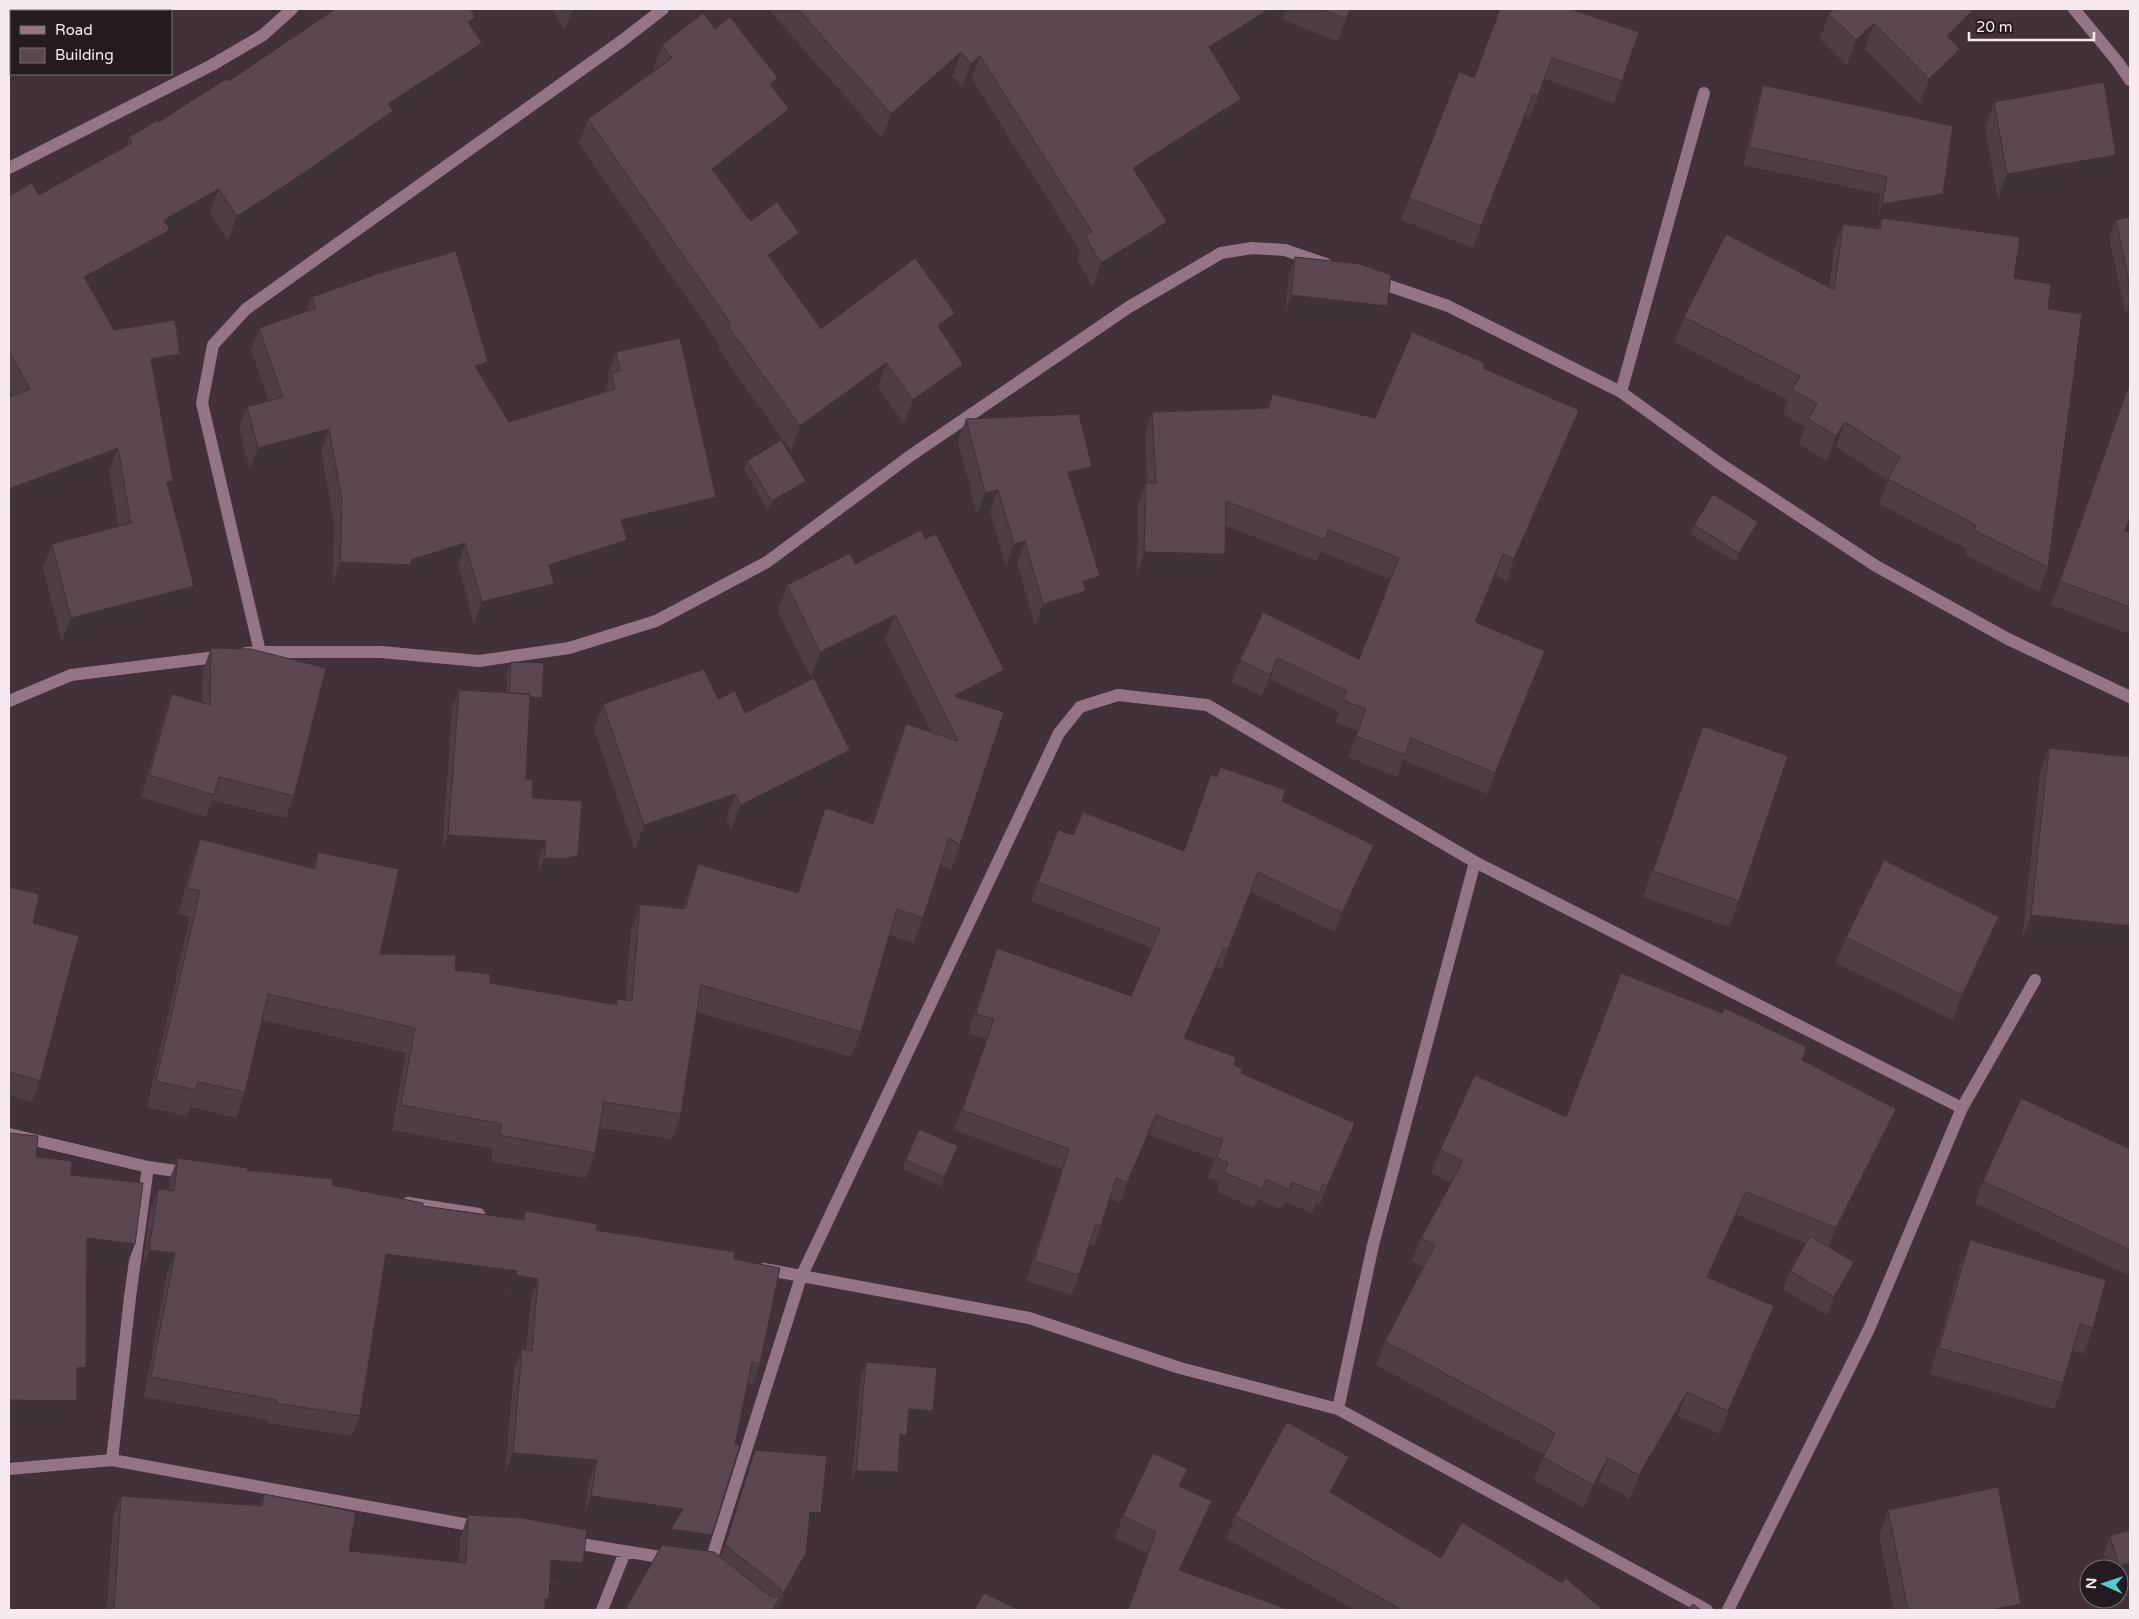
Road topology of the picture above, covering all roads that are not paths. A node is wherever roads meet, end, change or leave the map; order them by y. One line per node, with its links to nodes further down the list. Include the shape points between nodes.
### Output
1 (292, 9): 6 (street, via 263,35 212,65)
2 (663, 9): 10 (street, via 246,309 213,345 202,403)
3 (2074, 9): 4 (street)
4 (2130, 80)
5 (1704, 93): 9 (street)
6 (9, 168)
7 (1340, 269): 10 (street, via 1285,250 1252,248 1221,253 1129,308 910,456 767,562 656,621 569,648 479,661 381,652)
8 (1367, 278): 9 (street, via 1448,306)
9 (1621, 392): 12 (street, via 1722,465 1876,566 2008,639)
10 (260, 652): 11 (street, via 71,675)
11 (10, 696)
12 (2130, 697)
13 (1475, 862): 15 (street); 22 (street, via 1207,705 1118,695 1080,707 1059,733); 23 (street, via 1372,1245)
14 (2035, 980): 15 (street)
15 (1962, 1108): 33 (street, via 1870,1329)
16 (9, 1134): 17 (street)
17 (148, 1167): 18 (street); 24 (street)
18 (207, 1175)
19 (395, 1201): 20 (street)
20 (492, 1217)
21 (753, 1267): 22 (street)
22 (801, 1277): 23 (street, via 1029,1318 1180,1368); 30 (street)
23 (1338, 1410): 32 (street)
24 (112, 1460): 25 (street); 26 (street)
25 (9, 1469)
26 (489, 1528)
27 (557, 1540): 28 (street)
28 (625, 1552): 29 (street); 31 (street)
29 (682, 1560)
30 (710, 1565)
31 (602, 1610)
32 (1707, 1610)
33 (1728, 1610)

